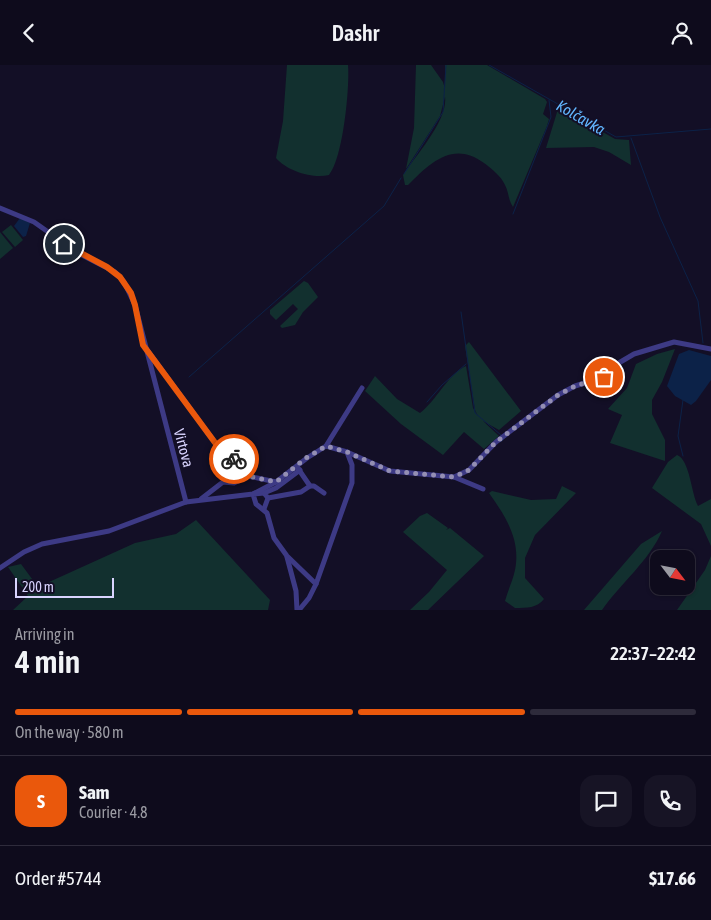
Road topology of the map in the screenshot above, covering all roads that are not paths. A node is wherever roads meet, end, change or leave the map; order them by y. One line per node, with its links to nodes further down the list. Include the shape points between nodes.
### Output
1 (0, 208): 2 (street, Virtova, via 34,222 78,253 115,272 131,293)
2 (143, 345): 10 (street, via 216,444); 19 (street, Virtova)
3 (711, 349): 11 (street, via 674,342 634,354 604,377 558,395 496,442 469,470)
4 (362, 388): 5 (street)
5 (326, 446): 6 (street); 9 (street, via 306,458)
6 (347, 452): 7 (street); 8 (street)
7 (358, 457): 8 (street); 11 (street, via 390,471)
8 (351, 460): 23 (street, via 352,483)
9 (298, 468): 12 (street); 13 (street); 17 (street)
10 (248, 476): 12 (street); 18 (street, via 234,483 223,482)
11 (454, 477): 14 (street)
12 (276, 482): 16 (street)
13 (310, 486): 15 (street); 17 (street, via 301,492)
14 (483, 489)
15 (324, 493)
16 (253, 494): 17 (street); 18 (street); 20 (street, via 256,504)
17 (266, 495): 20 (street)
18 (200, 499): 19 (street)
19 (186, 502): 22 (street, via 109,531 37,546)
20 (264, 509): 21 (street, via 274,538)
21 (287, 557): 23 (street); 24 (street)
22 (0, 568)
23 (316, 584): 24 (street)
24 (298, 610)

